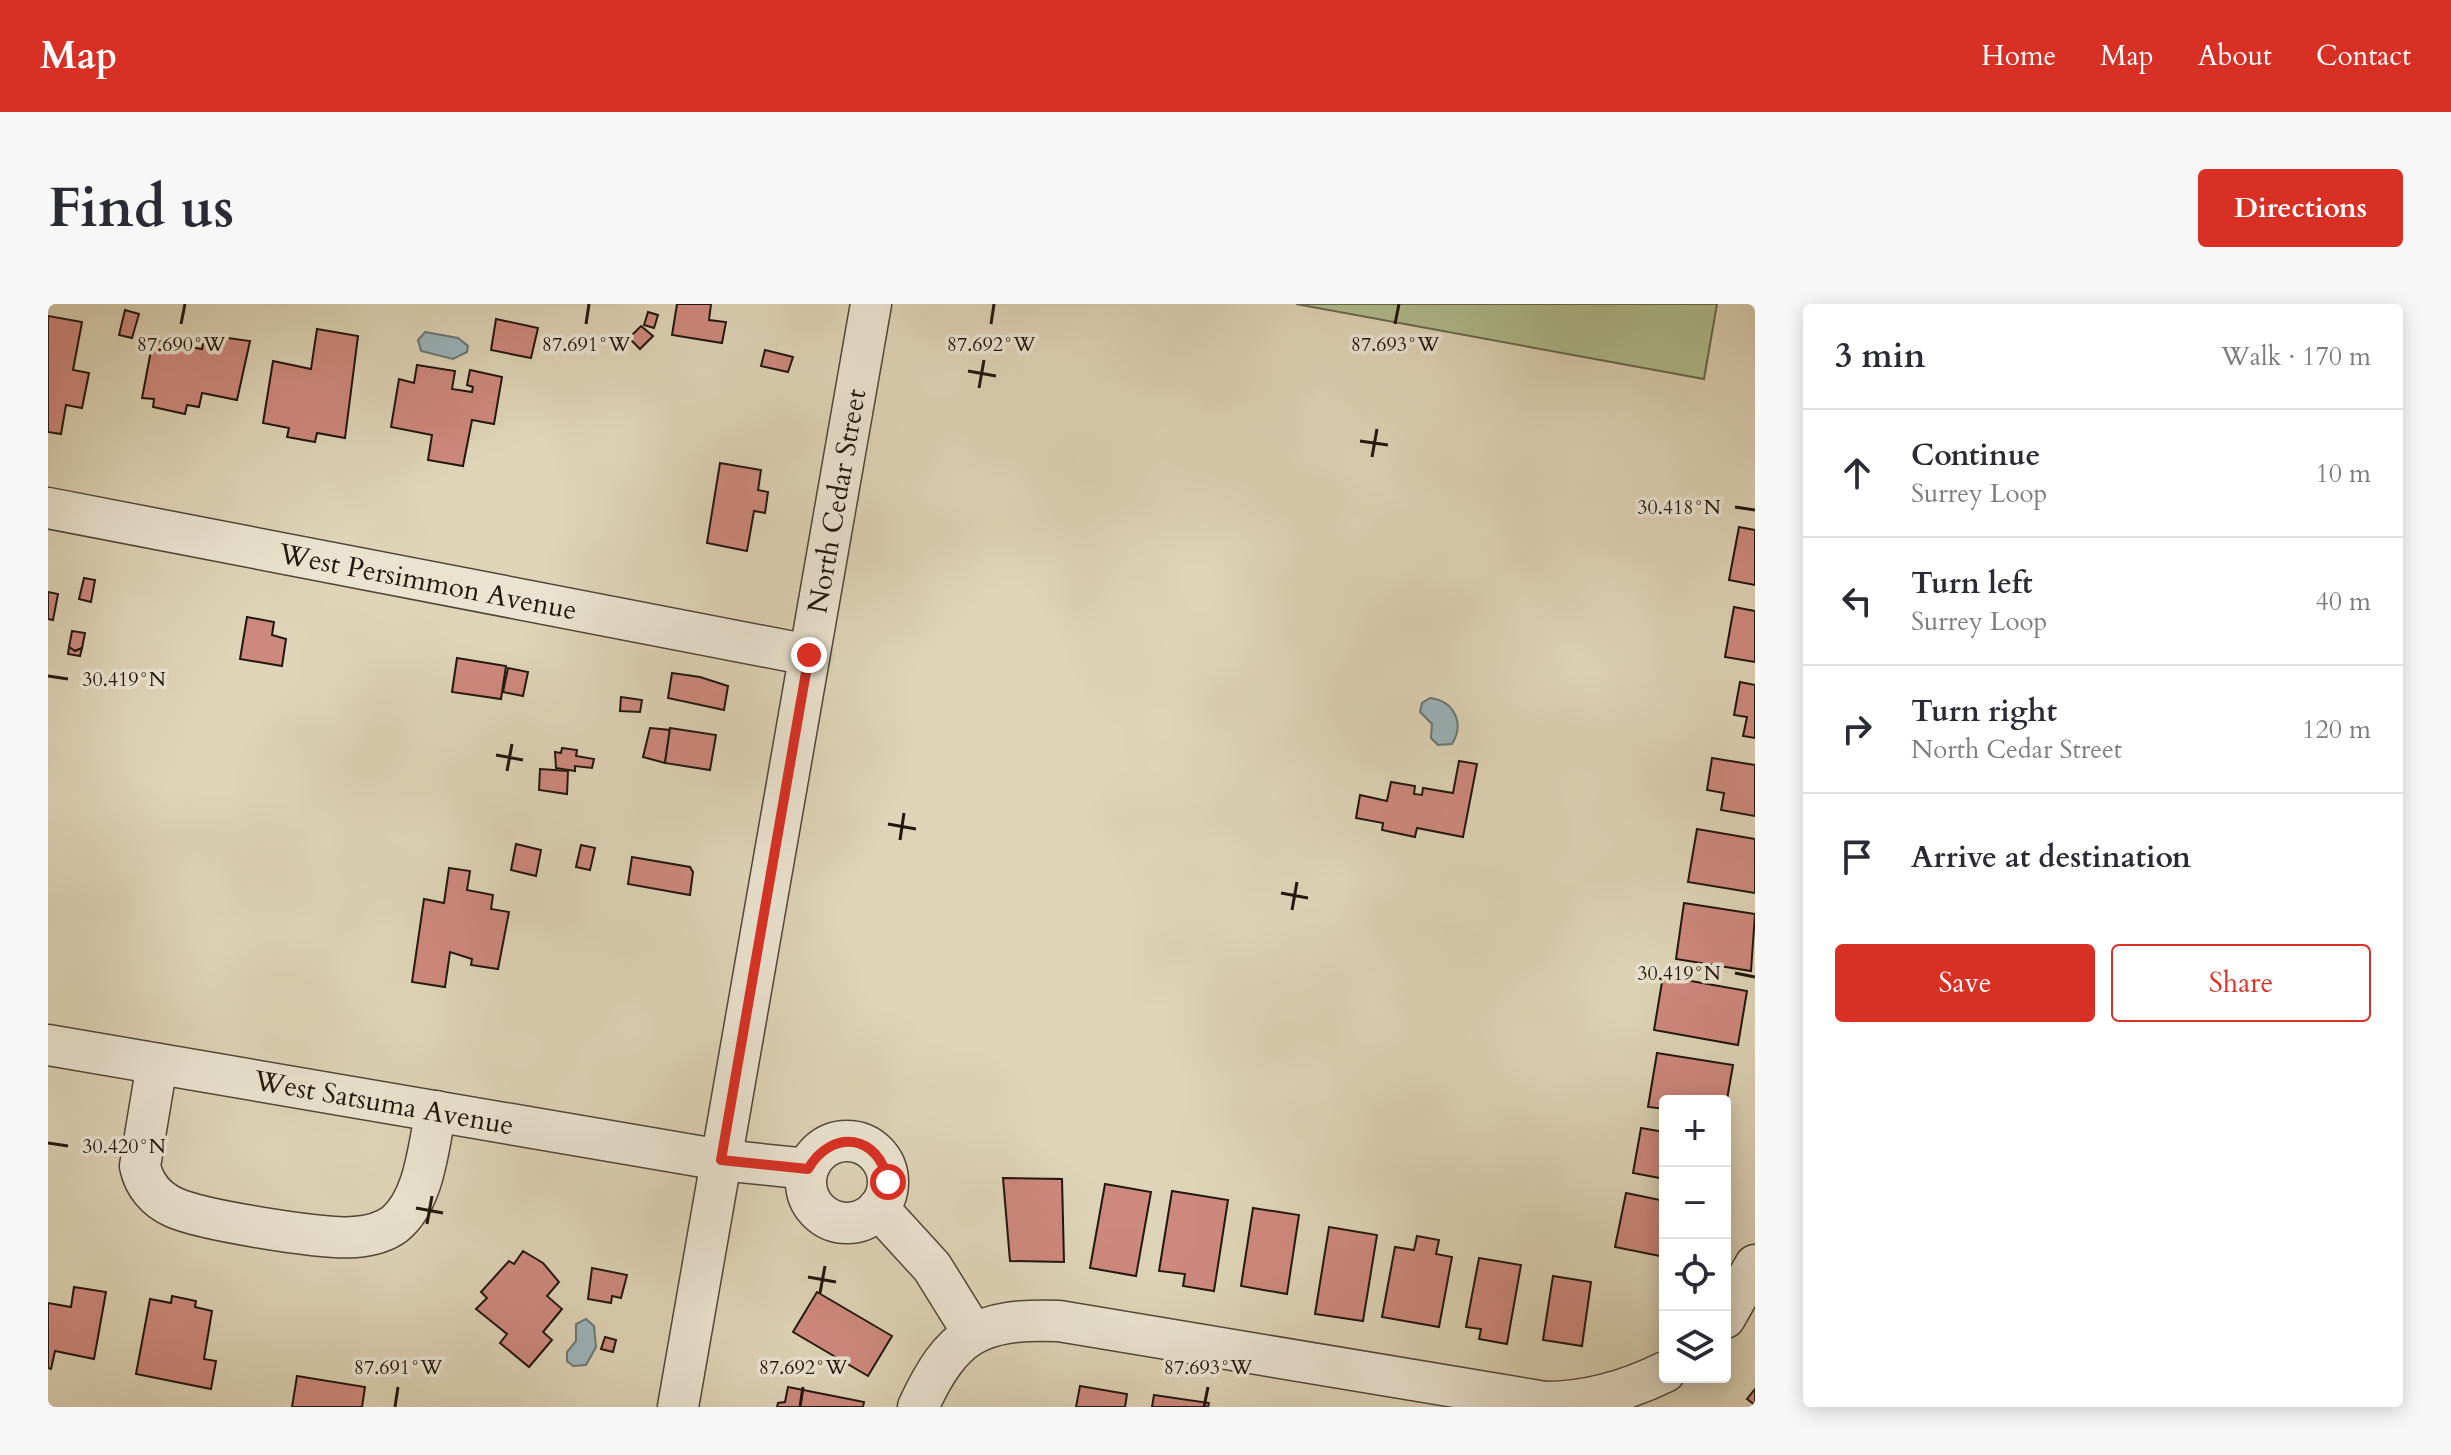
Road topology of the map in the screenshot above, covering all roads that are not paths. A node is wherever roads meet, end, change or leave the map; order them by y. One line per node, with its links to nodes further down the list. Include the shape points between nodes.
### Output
1 (871, 304): 3 (street, North Cedar Street)
2 (48, 508): 3 (street, West Persimmon Avenue)
3 (809, 655): 7 (street, North Cedar Street)
4 (48, 1045): 5 (street, West Satsuma Avenue)
5 (157, 1064): 6 (street, West Satsuma Avenue); 6 (street, via 140,1166 143,1181 172,1207 210,1217 329,1237 374,1235 409,1211)
6 (436, 1111): 7 (street, West Satsuma Avenue)
7 (721, 1160): 8 (street, West Satsuma Avenue); 14 (street, North Cedar Street)
8 (808, 1169): 9 (street, via 811,1202 828,1218 859,1221); 9 (street, via 828,1145 842,1141 867,1146 885,1168 886,1195)
9 (878, 1208): 12 (street, via 932,1267)
10 (1755, 1265): 11 (street)
11 (1729, 1311)
12 (973, 1333): 13 (street, via 1011,1319 1059,1321 1545,1402 1618,1393); 15 (street, via 938,1363)
13 (1659, 1375)
14 (678, 1407)
15 (918, 1407)

